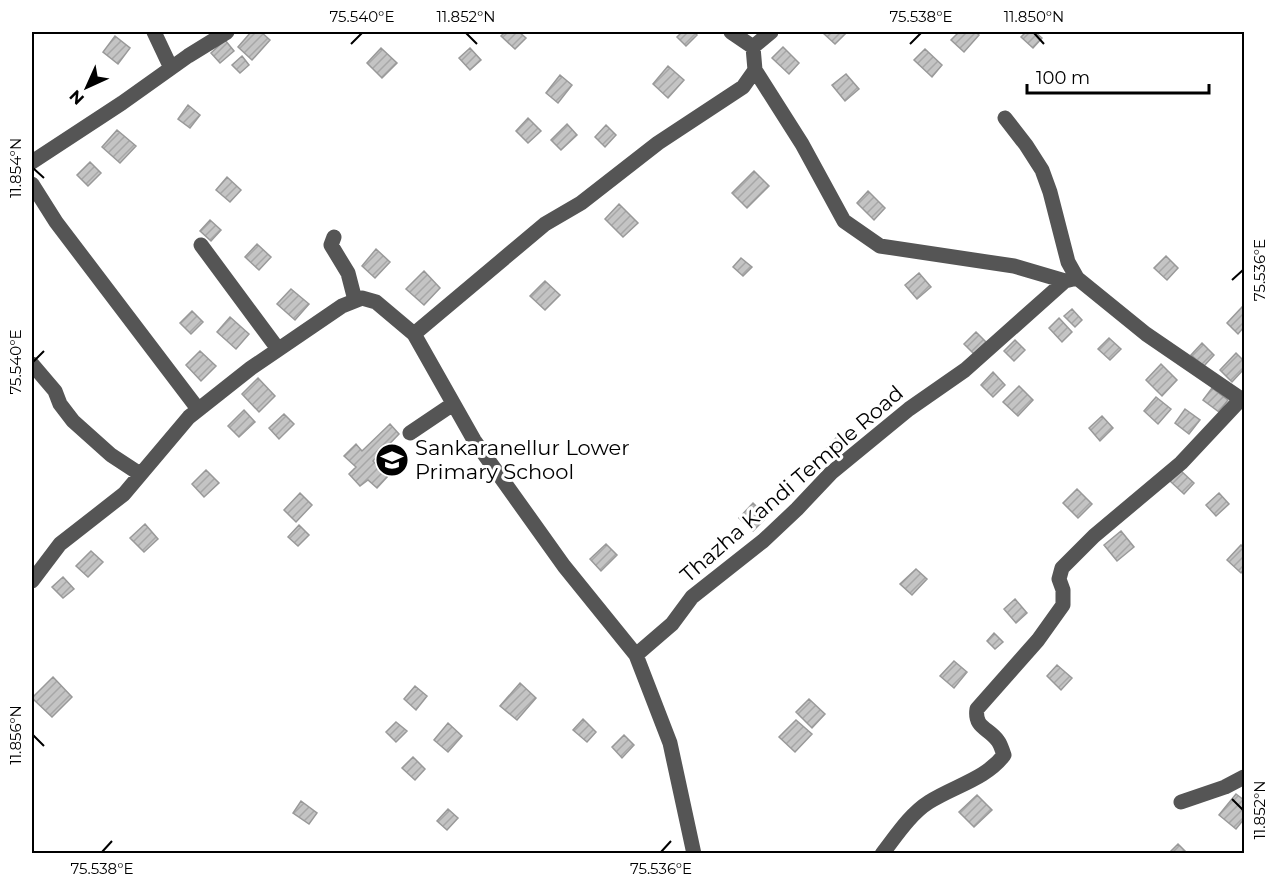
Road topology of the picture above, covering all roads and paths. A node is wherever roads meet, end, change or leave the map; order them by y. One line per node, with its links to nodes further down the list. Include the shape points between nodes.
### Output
1 (154, 32): 6 (street)
2 (227, 32): 6 (street)
3 (731, 32): 5 (street)
4 (771, 32): 5 (street)
5 (753, 47): 7 (street)
6 (171, 68): 9 (street)
7 (755, 70): 13 (street, via 844,221 879,246 1014,266); 15 (street, via 743,87 658,143 581,203 545,224)
8 (1005, 118): 13 (street, via 1042,170)
9 (32, 162)
10 (32, 184): 20 (street, via 56,222)
11 (333, 237): 14 (street, via 331,245 348,273)
12 (201, 245): 16 (street)
13 (1071, 280): 18 (street); 24 (street, Thazha Kandi Temple Road, via 965,370 909,409 831,473 763,541 692,597 672,624)
14 (355, 300): 15 (street, via 376,302); 16 (street)
15 (414, 334): 19 (street)
16 (278, 349): 20 (street)
17 (32, 364): 22 (street, via 73,421)
18 (1243, 400): 28 (street, via 1181,463 1062,568 1059,579 1063,605 1038,640 977,709 980,725 999,741 1004,755 996,765 928,803)
19 (453, 404): 21 (street); 24 (street, via 474,440 564,566)
20 (198, 410): 22 (street)
21 (410, 433)
22 (140, 474): 23 (street, via 124,494 60,544)
23 (32, 581)
24 (636, 655): 27 (street, via 670,743)
25 (1245, 777): 26 (street)
26 (1181, 802)
27 (694, 854)
28 (882, 854)

